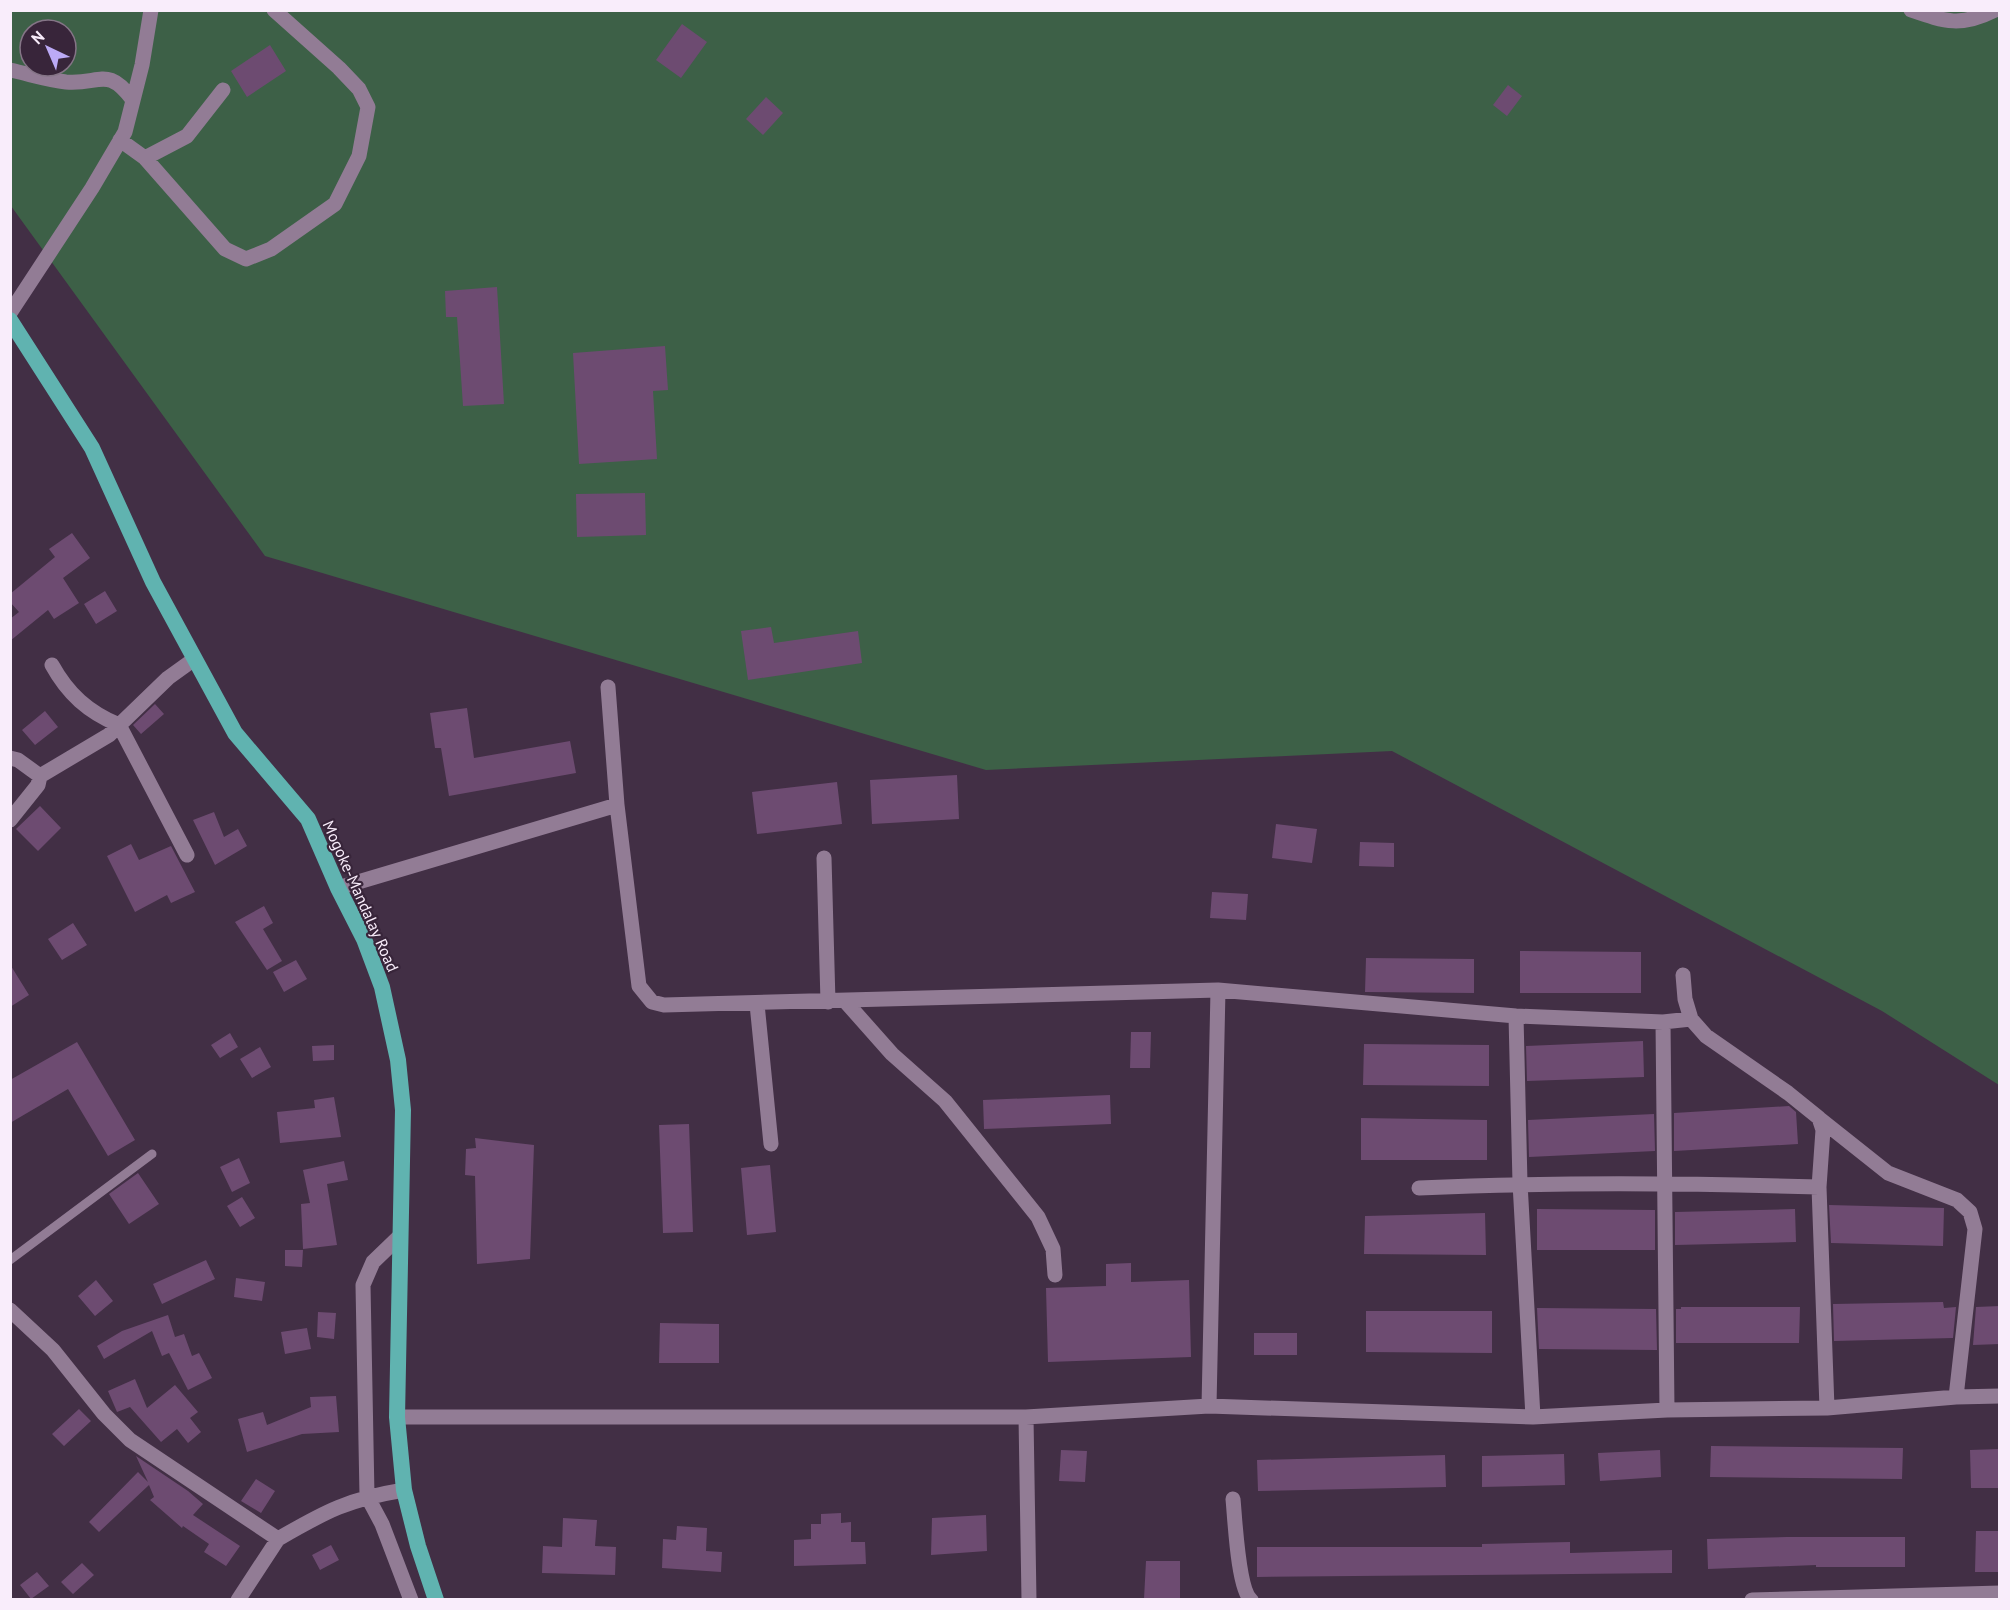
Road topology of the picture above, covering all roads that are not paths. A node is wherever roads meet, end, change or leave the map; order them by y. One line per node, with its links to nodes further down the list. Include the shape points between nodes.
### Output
1 (152, 10): 7 (street)
2 (274, 10): 9 (street, via 339,68 359,89 368,106 359,156 335,204 272,249 246,259 225,249)
3 (1911, 10): 4 (street, via 1969,22)
4 (1995, 10)
5 (10, 70): 7 (street, via 68,82 101,78 121,83)
6 (224, 90): 9 (street, via 187,136)
7 (133, 100): 8 (street)
8 (120, 140): 9 (street); 10 (street)
9 (145, 158)
10 (10, 313)
11 (10, 320): 12 (highway, Mogoke-Mandalay Road, via 92,448)
12 (193, 660): 15 (street); 22 (highway, Mogoke-Mandalay Road, via 235,733 308,819)
13 (52, 665): 15 (street, via 73,696)
14 (608, 687): 18 (street)
15 (119, 725): 17 (street); 20 (street)
16 (10, 758): 17 (street)
17 (40, 776): 19 (street)
18 (617, 805): 22 (street); 27 (street, via 639,986 645,997 664,1005)
19 (10, 820)
20 (187, 855)
21 (824, 858): 26 (street)
22 (338, 888): 38 (highway, Mogoke-Mandalay Road, via 364,939 382,987 398,1060 403,1110)
23 (1683, 975): 29 (street)
24 (1218, 990): 25 (street); 28 (street); 44 (street)
25 (845, 1001): 26 (street); 40 (street, via 878,1040 945,1101 1038,1216 1053,1249)
26 (828, 1002): 27 (street)
27 (757, 1004): 32 (street)
28 (1516, 1016): 30 (street); 35 (street)
29 (1691, 1019): 30 (street); 31 (street, via 1706,1036)
30 (1663, 1022): 34 (street)
31 (1819, 1118): 36 (street, via 1823,1130); 43 (street, via 1887,1173 1957,1200 1970,1212 1976,1229)
32 (771, 1144)
33 (152, 1154): 39 (lane)
34 (1667, 1182): 35 (street); 36 (street); 46 (street)
35 (1520, 1183): 37 (street); 49 (street)
36 (1819, 1187): 45 (street)
37 (1419, 1188)
38 (400, 1236): 47 (highway, Mogoke-Mandalay Road); 51 (street, via 373,1262 363,1285)
39 (10, 1260)
40 (1055, 1275)
41 (10, 1310): 53 (street, via 53,1350 130,1440)
42 (2000, 1396): 43 (street)
43 (1956, 1397): 45 (street)
44 (1209, 1406): 48 (street); 49 (street)
45 (1827, 1408): 46 (street)
46 (1667, 1410): 49 (street)
47 (397, 1417): 48 (street); 50 (highway, Mogoke-Mandalay Road)
48 (1026, 1417): 58 (street)
49 (1533, 1417)
50 (404, 1490): 51 (street); 57 (highway, Mogoke-Mandalay Road)
51 (366, 1496): 53 (street, via 334,1507); 56 (street, via 382,1524)
52 (1233, 1499): 59 (street, via 1242,1578)
53 (278, 1539): 55 (street)
54 (2000, 1593): 60 (street)
55 (238, 1599)
56 (411, 1599)
57 (436, 1599)
58 (1029, 1599)
59 (1251, 1599)
60 (1752, 1599)

